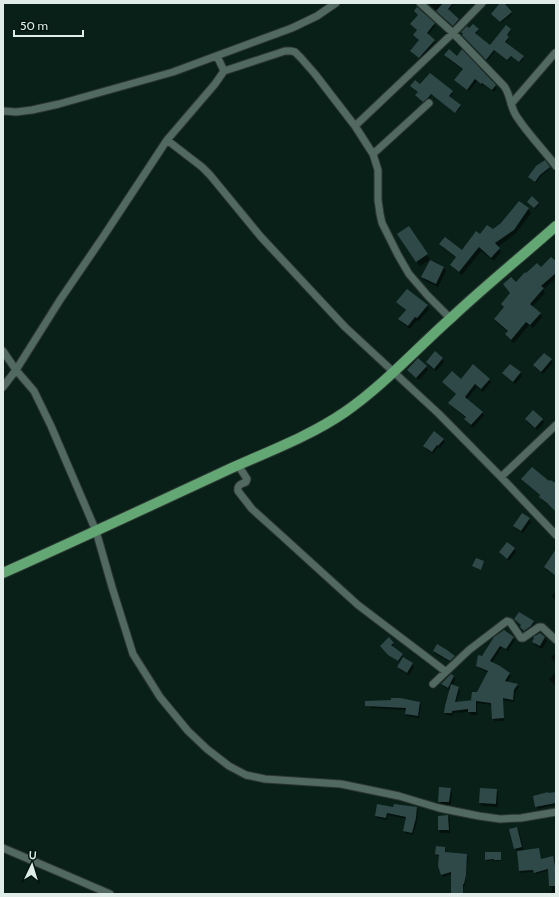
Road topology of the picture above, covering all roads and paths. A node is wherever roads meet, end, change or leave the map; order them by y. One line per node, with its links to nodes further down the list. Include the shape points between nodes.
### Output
1 (336, 3): 6 (street, via 292,28)
2 (420, 3): 4 (street)
3 (482, 3): 4 (street)
4 (453, 34): 9 (street, via 504,86); 11 (street)
5 (555, 53): 9 (street)
6 (217, 56): 7 (street); 10 (street, via 173,72 59,104 16,112)
7 (224, 71): 11 (street, via 285,51 293,51 315,74); 12 (street)
8 (429, 104): 13 (street)
9 (511, 104): 14 (street, via 516,116)
10 (3, 111)
11 (355, 126): 13 (street)
12 (167, 140): 18 (street); 19 (street, via 210,175 261,237 345,326)
13 (373, 154): 16 (street, via 378,170 378,200 382,223 409,274)
14 (556, 166)
15 (556, 226): 16 (main road)
16 (450, 318): 19 (main road)
17 (3, 351): 18 (street)
18 (16, 370): 20 (street); 24 (street, via 34,391)
19 (395, 372): 22 (main road, via 345,412 324,425); 23 (street)
20 (3, 387)
21 (556, 426): 23 (street)
22 (238, 465): 24 (main road); 28 (street, via 247,480 238,487 238,491 252,509 358,605)
23 (502, 477): 25 (street)
24 (96, 531): 26 (main road); 30 (street, via 133,654 160,697 188,731 229,766 246,775 341,784 399,796 439,808 500,819)
25 (556, 535)
26 (3, 573)
27 (556, 640): 28 (street, via 542,627 522,638 507,621)
28 (445, 671): 29 (street)
29 (433, 684)
30 (556, 812)
31 (3, 848): 32 (street)
32 (110, 894)

